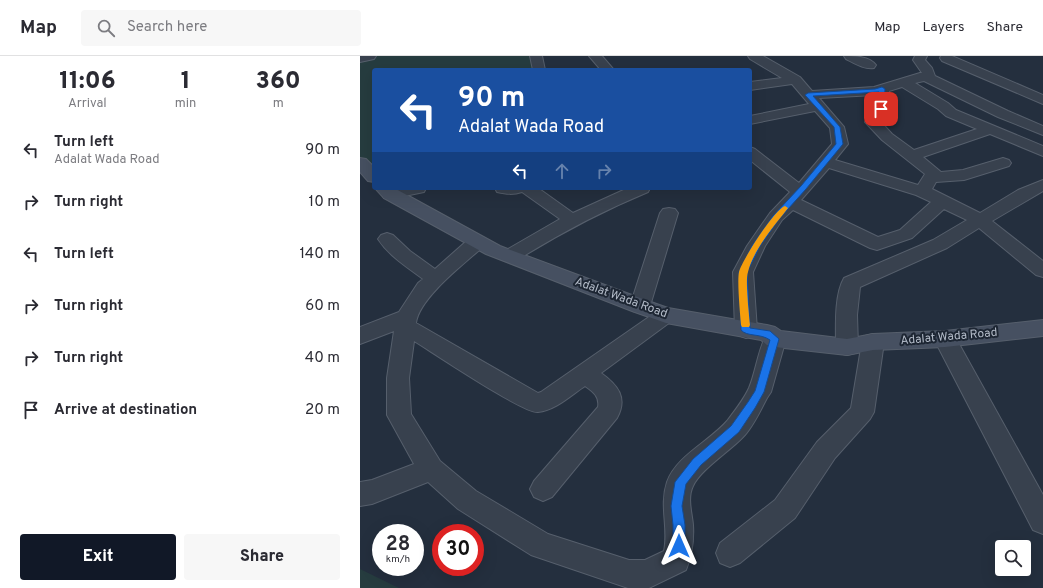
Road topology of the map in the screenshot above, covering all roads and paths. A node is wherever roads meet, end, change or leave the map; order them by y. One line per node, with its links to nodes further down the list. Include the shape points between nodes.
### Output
1 (370, 56): 7 (street)
2 (536, 56): 10 (street)
3 (595, 56): 11 (street)
4 (754, 56): 13 (street)
5 (850, 56): 9 (street)
6 (921, 56): 12 (street, via 919,60 929,75)
7 (360, 58)
8 (946, 58): 18 (street)
9 (870, 65)
10 (539, 68)
11 (606, 68)
12 (925, 76): 14 (street); 20 (street)
13 (795, 80): 15 (street); 17 (street)
14 (903, 82): 16 (street); 21 (street, via 951,113)
15 (752, 86)
16 (882, 89): 17 (street); 25 (street, via 881,109 872,122)
17 (814, 100): 19 (street); 26 (street, via 837,127 840,144)
18 (1043, 100)
19 (752, 119)
20 (1039, 126): 22 (street)
21 (990, 129): 22 (street); 25 (street)
22 (1008, 137): 23 (street)
23 (1043, 151)
24 (752, 154): 34 (street)
25 (910, 156): 28 (street, via 934,173)
26 (825, 162): 28 (street); 34 (street)
27 (1003, 163): 28 (street)
28 (926, 184): 35 (street)
29 (1043, 185): 38 (street)
30 (397, 190): 33 (street)
31 (530, 190): 37 (street)
32 (638, 190): 37 (street)
33 (387, 191): 40 (main road, Adalat Wada Road)
34 (795, 197): 35 (street, via 876,244 906,234); 48 (street, via 776,217 756,246 743,272)
35 (942, 201): 38 (street)
36 (669, 214): 44 (street)
37 (572, 220): 41 (street)
38 (980, 220): 42 (street); 53 (street, via 940,244 851,283 846,319)
39 (387, 239): 43 (street, via 403,255)
40 (477, 242): 41 (main road, Adalat Wada Road); 43 (street)
41 (510, 256): 44 (main road, Adalat Wada Road)
42 (1043, 271)
43 (436, 279): 46 (street, via 425,288)
44 (640, 306): 45 (main road, Adalat Wada Road)
45 (666, 315): 48 (main road, Adalat Wada Road); 54 (street)
46 (405, 321): 49 (street); 54 (street, via 519,395 536,403 548,400); 55 (street, via 398,378 400,415)
47 (1043, 328): 51 (main road, Adalat Wada Road)
48 (746, 330): 50 (main road, Adalat Wada Road, via 767,333)
49 (360, 336)
50 (775, 339): 53 (main road, Adalat Wada Road); 55 (street, via 759,392 751,405 735,429 697,462 680,482 676,506 679,525 676,560 646,575 629,574 541,545 467,500)
51 (945, 340): 52 (main road, Adalat Wada Road); 58 (street)
52 (873, 342): 53 (main road, Adalat Wada Road); 59 (street, via 862,412 826,450 785,509)
53 (848, 347)
54 (584, 373): 56 (street, via 605,390 610,397 611,407)
55 (431, 469): 57 (street, via 372,492)
56 (543, 489)
57 (360, 494)
58 (1043, 521)
59 (730, 553)

